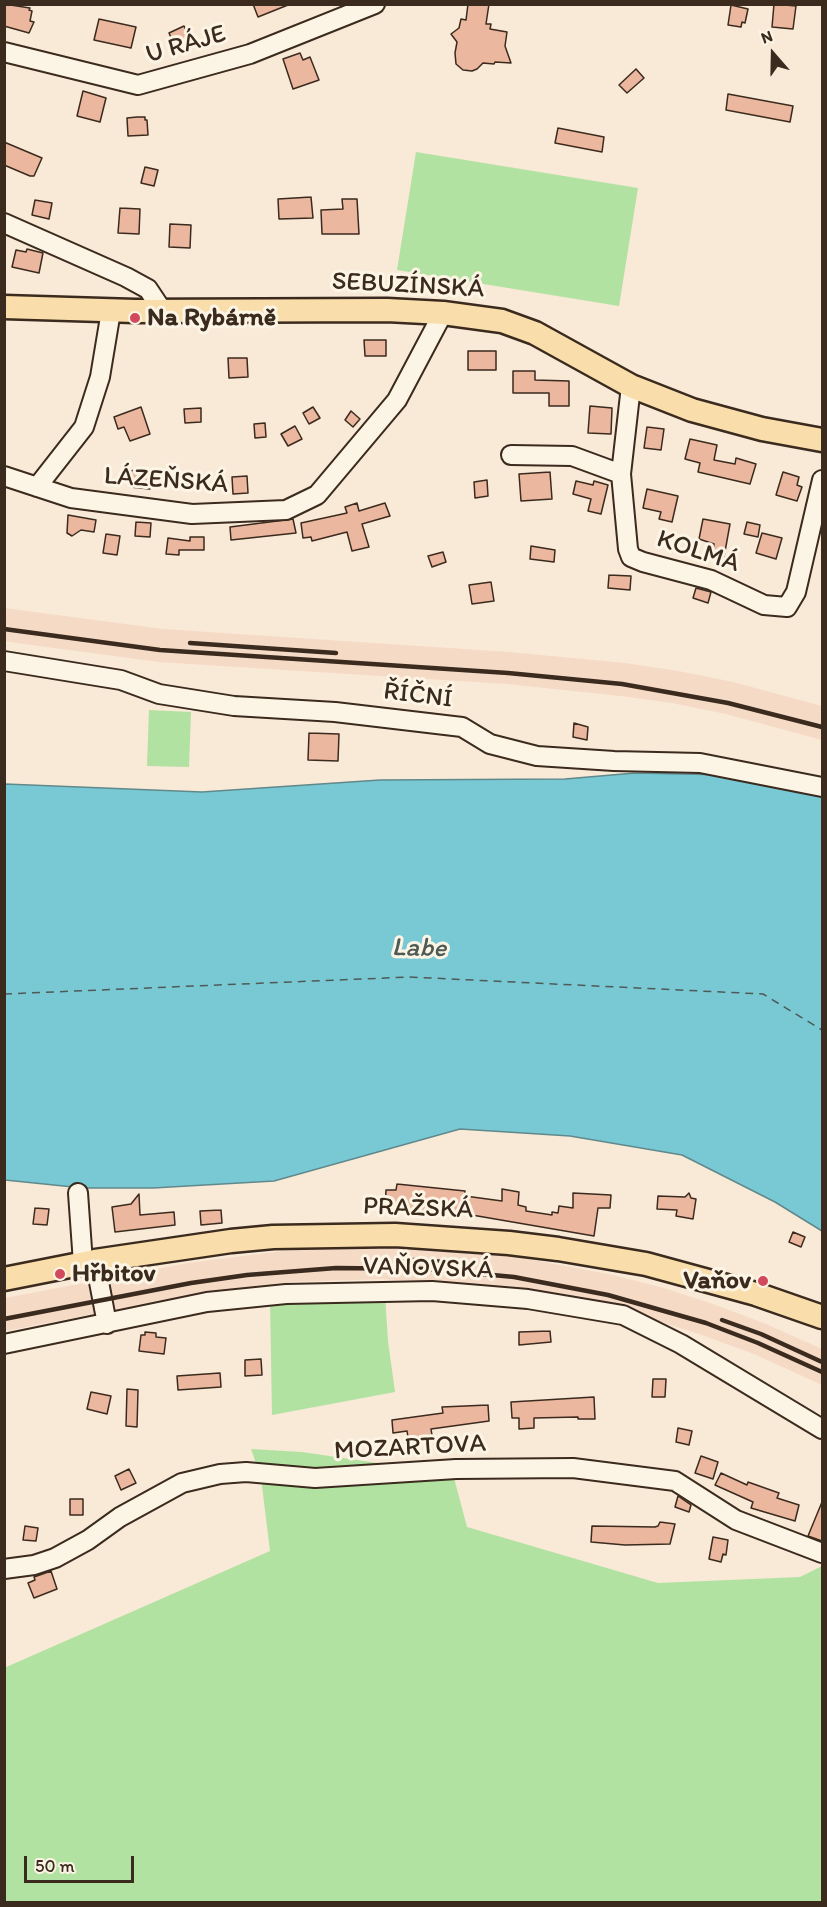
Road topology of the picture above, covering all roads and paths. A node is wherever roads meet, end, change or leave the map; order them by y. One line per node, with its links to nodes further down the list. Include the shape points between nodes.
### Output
1 (375, 4): 2 (street, U RÁJE, via 250,54 138,85)
2 (4, 52)
3 (4, 223): 5 (street, via 148,289)
4 (4, 307): 6 (main road, SEBUZÍNSKÁ)
5 (162, 310): 6 (main road, SEBUZÍNSKÁ); 7 (main road, SEBUZÍNSKÁ)
6 (111, 311): 14 (street, via 100,377 84,428)
7 (443, 313): 8 (main road, SEBUZÍNSKÁ, via 502,321 535,333); 14 (street, LÁZEŇSKÁ, via 398,400 317,495 286,510 192,514 71,498)
8 (631, 386): 9 (main road, SEBUZÍNSKÁ, via 692,410); 11 (street, KOLMÁ)
9 (822, 440)
10 (511, 455): 11 (street, via 572,456)
11 (621, 474): 13 (street, KOLMÁ, via 631,556 711,580 764,605 787,607 796,591)
12 (4, 476): 14 (street, LÁZEŇSKÁ)
13 (822, 480)
14 (38, 487)
15 (4, 662): 16 (street, ŘÍČNÍ, via 122,680 159,694 234,706 335,712 462,727 490,744 537,756 700,763)
16 (822, 787)
17 (78, 1193): 18 (street)
18 (89, 1262): 19 (main road, PRAŽSKÁ); 20 (main road, PRAŽSKÁ, via 273,1237 453,1238 558,1249 646,1264); 21 (street)
19 (4, 1279)
20 (822, 1317)
21 (107, 1324): 22 (street, VAŇOVSKÁ); 23 (street, VAŇOVSKÁ, via 207,1302 286,1294 432,1291 528,1299 624,1315 681,1344)
22 (5, 1348)
23 (822, 1429)
24 (822, 1553): 25 (street, MOZARTOVA, via 736,1520 675,1481 573,1468 456,1469 315,1478 246,1472 182,1483 55,1558)
25 (4, 1569)

